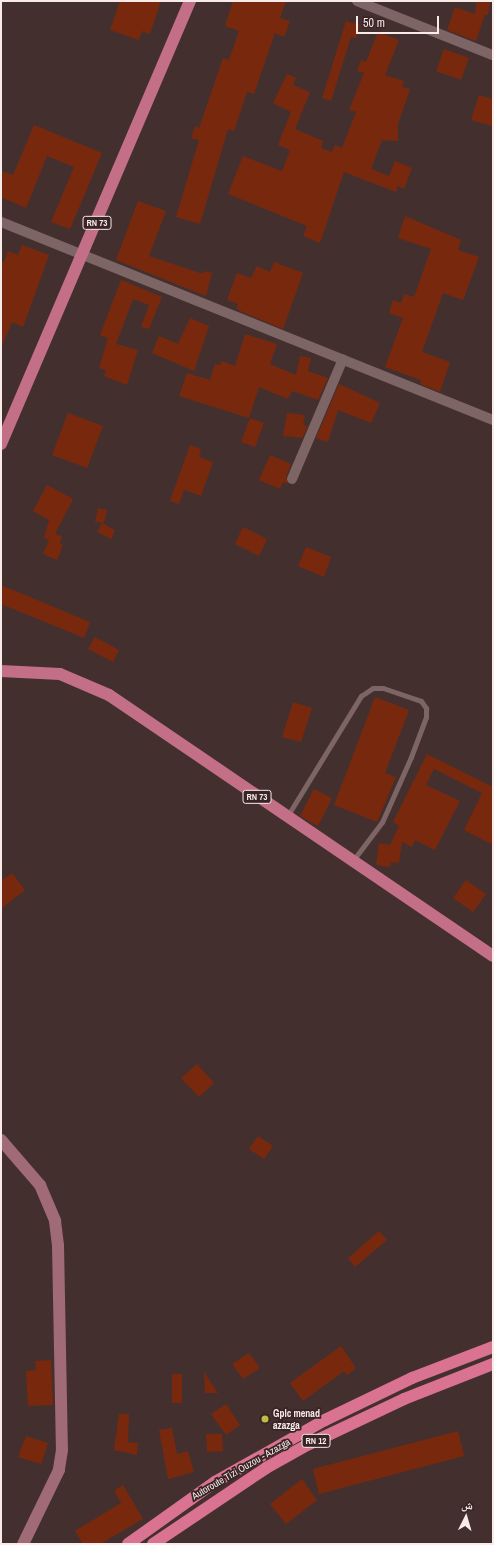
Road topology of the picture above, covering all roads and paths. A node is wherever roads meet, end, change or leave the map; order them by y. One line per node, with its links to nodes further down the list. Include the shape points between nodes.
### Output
1 (190, 1): 5 (main road, RN 73)
2 (357, 1): 3 (street)
3 (493, 55)
4 (1, 222): 5 (street)
5 (84, 254): 6 (street); 8 (main road, RN 73)
6 (343, 359): 7 (street); 9 (street)
7 (493, 420)
8 (1, 444)
9 (292, 479)
10 (4, 668): 11 (main road, RN 73, via 60,674 109,695)
11 (287, 816): 12 (main road, RN 73); 12 (lane, via 361,696 373,688 383,688 421,701 426,708 426,716 411,757 382,822)
12 (354, 859): 13 (main road, RN 73)
13 (493, 956)
14 (1, 1140): 17 (main road, via 40,1185 55,1221 58,1245 62,1450 58,1470)
15 (493, 1347): 18 (highway, Autoroute Tizi Ouzou - Azazga / RN 12, via 412,1378 325,1420 215,1482)
16 (493, 1364): 19 (highway, Autoroute Tizi Ouzou - Azazga / RN 12, via 404,1399 309,1444 266,1468)
17 (23, 1544)
18 (128, 1544)
19 (154, 1544)

